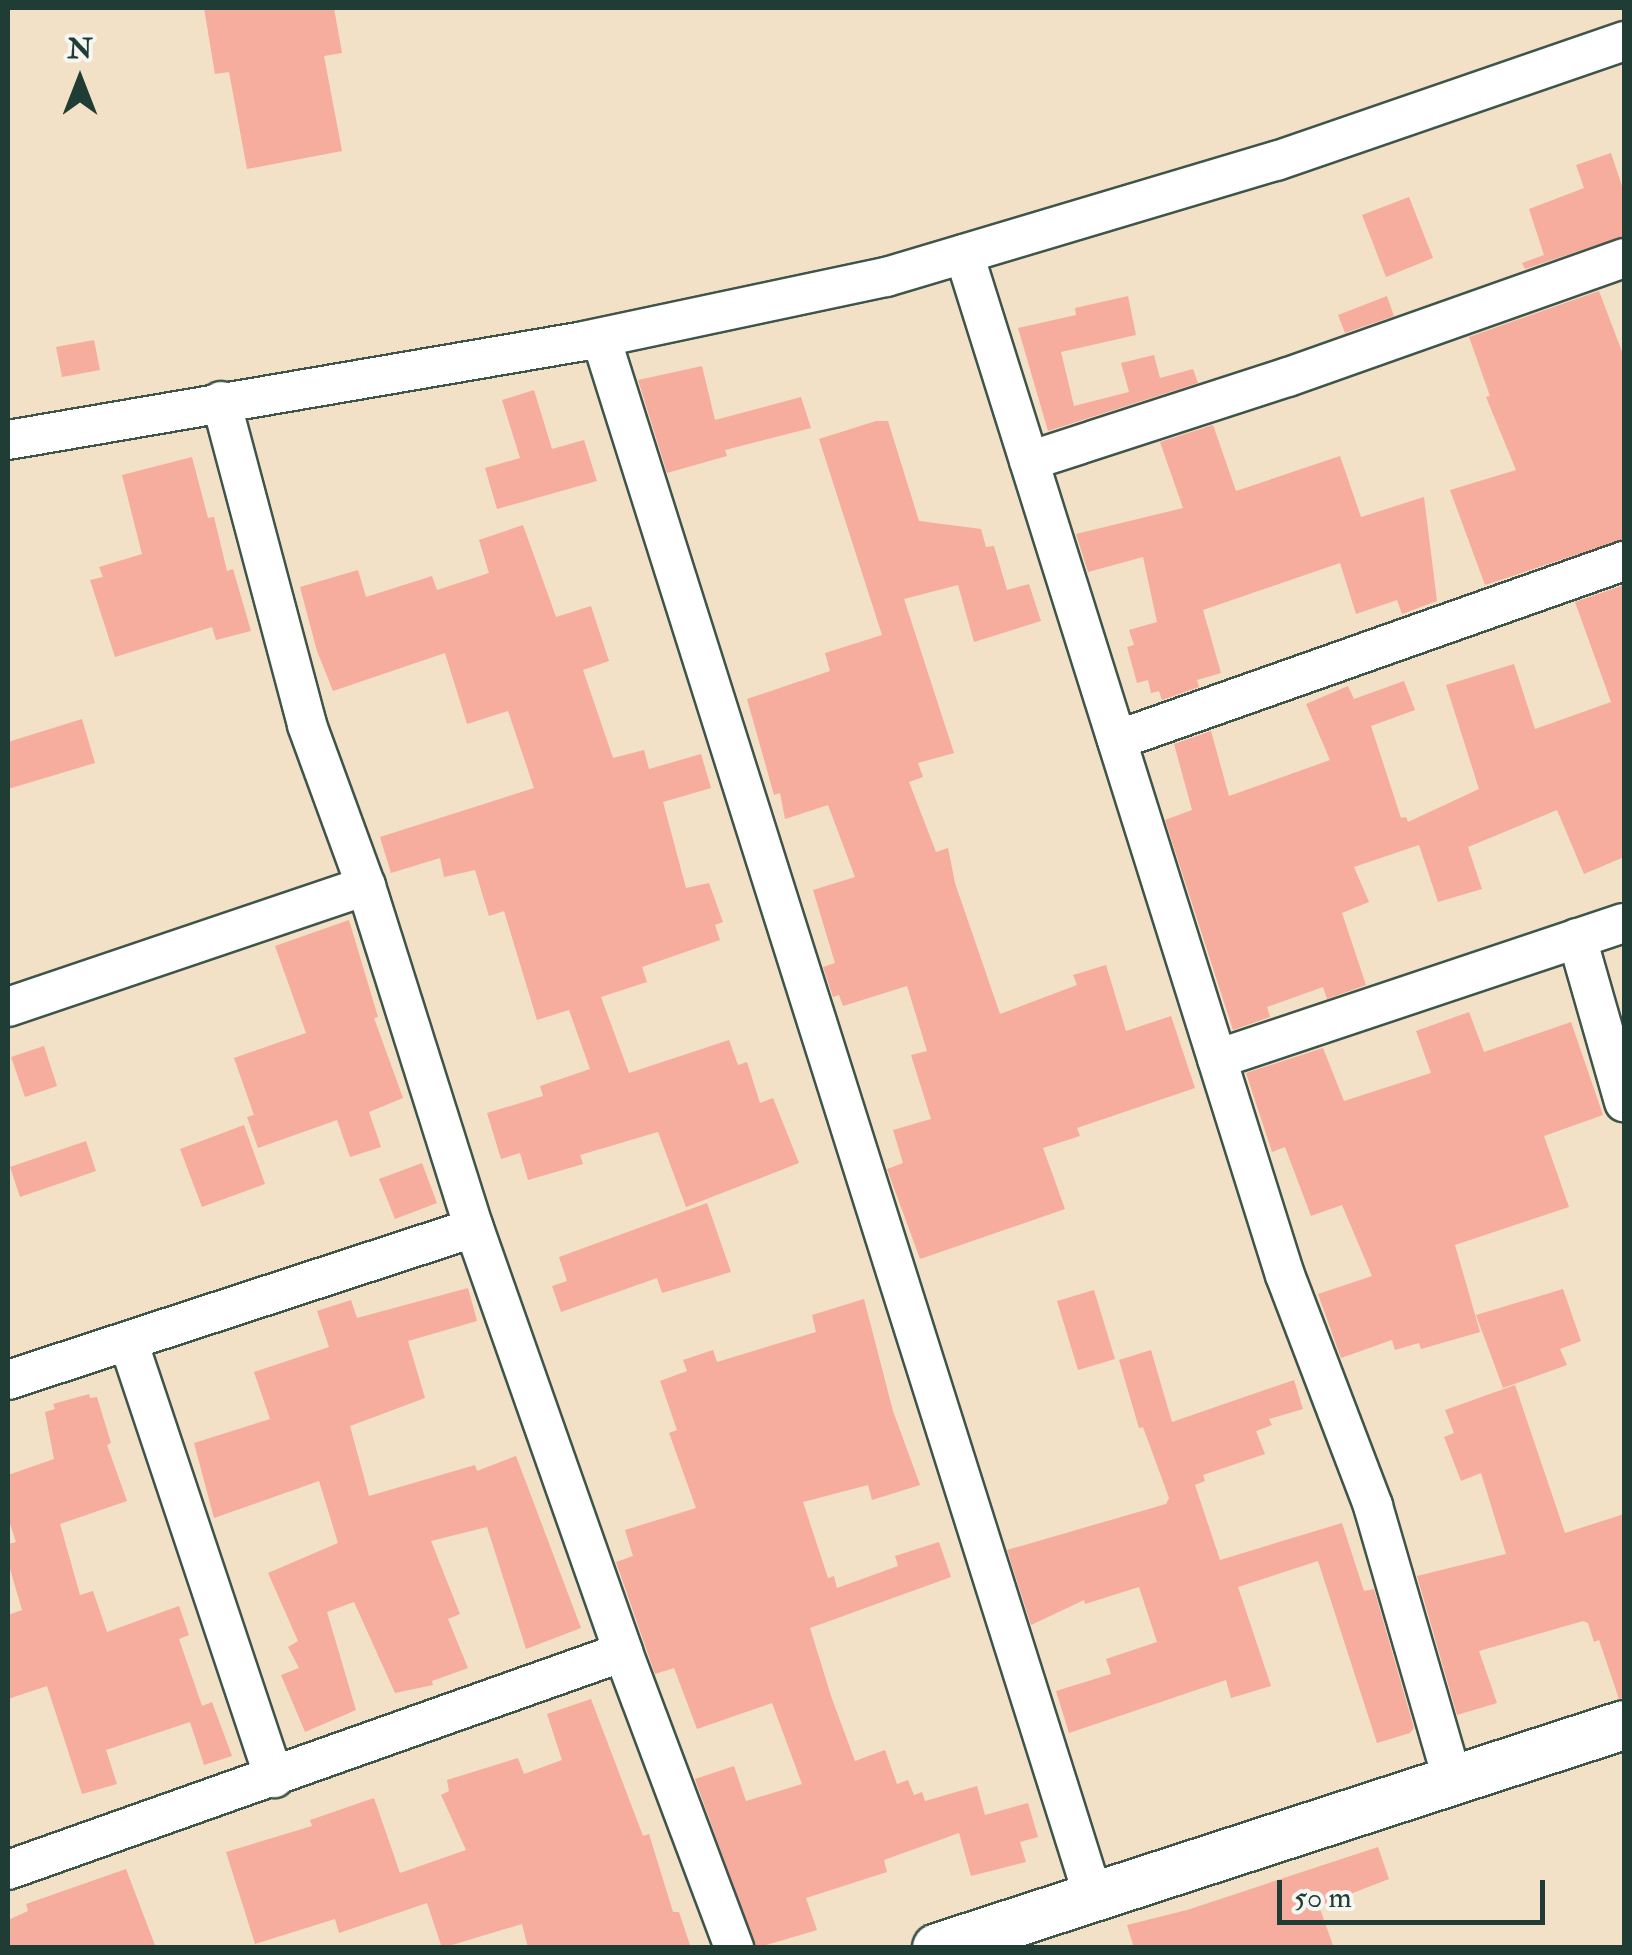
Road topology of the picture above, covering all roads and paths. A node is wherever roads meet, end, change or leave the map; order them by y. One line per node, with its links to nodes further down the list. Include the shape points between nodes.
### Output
1 (1624, 41): 2 (street, via 1276,161)
2 (964, 254): 4 (street); 7 (street)
3 (1624, 258): 7 (street)
4 (601, 338): 5 (street); 24 (street)
5 (221, 401): 6 (street); 10 (street, via 307,726)
6 (8, 440)
7 (1029, 462): 9 (street)
8 (1624, 561): 9 (street)
9 (1116, 740): 14 (street)
10 (366, 886): 13 (street); 16 (street)
11 (1624, 922): 12 (street)
12 (1577, 938): 14 (street); 15 (street)
13 (8, 1007)
14 (1218, 1059): 22 (street, via 1285,1274 1372,1506)
15 (1624, 1102)
16 (474, 1228): 17 (street); 19 (street)
17 (128, 1341): 18 (street); 21 (street)
18 (8, 1380)
19 (623, 1652): 21 (street); 26 (street)
20 (1624, 1726): 22 (street)
21 (274, 1778): 23 (street)
22 (1453, 1782): 24 (street)
23 (8, 1870)
24 (1093, 1896): 25 (street)
25 (1009, 1936): 27 (street)
26 (734, 1948)
27 (936, 1948)

